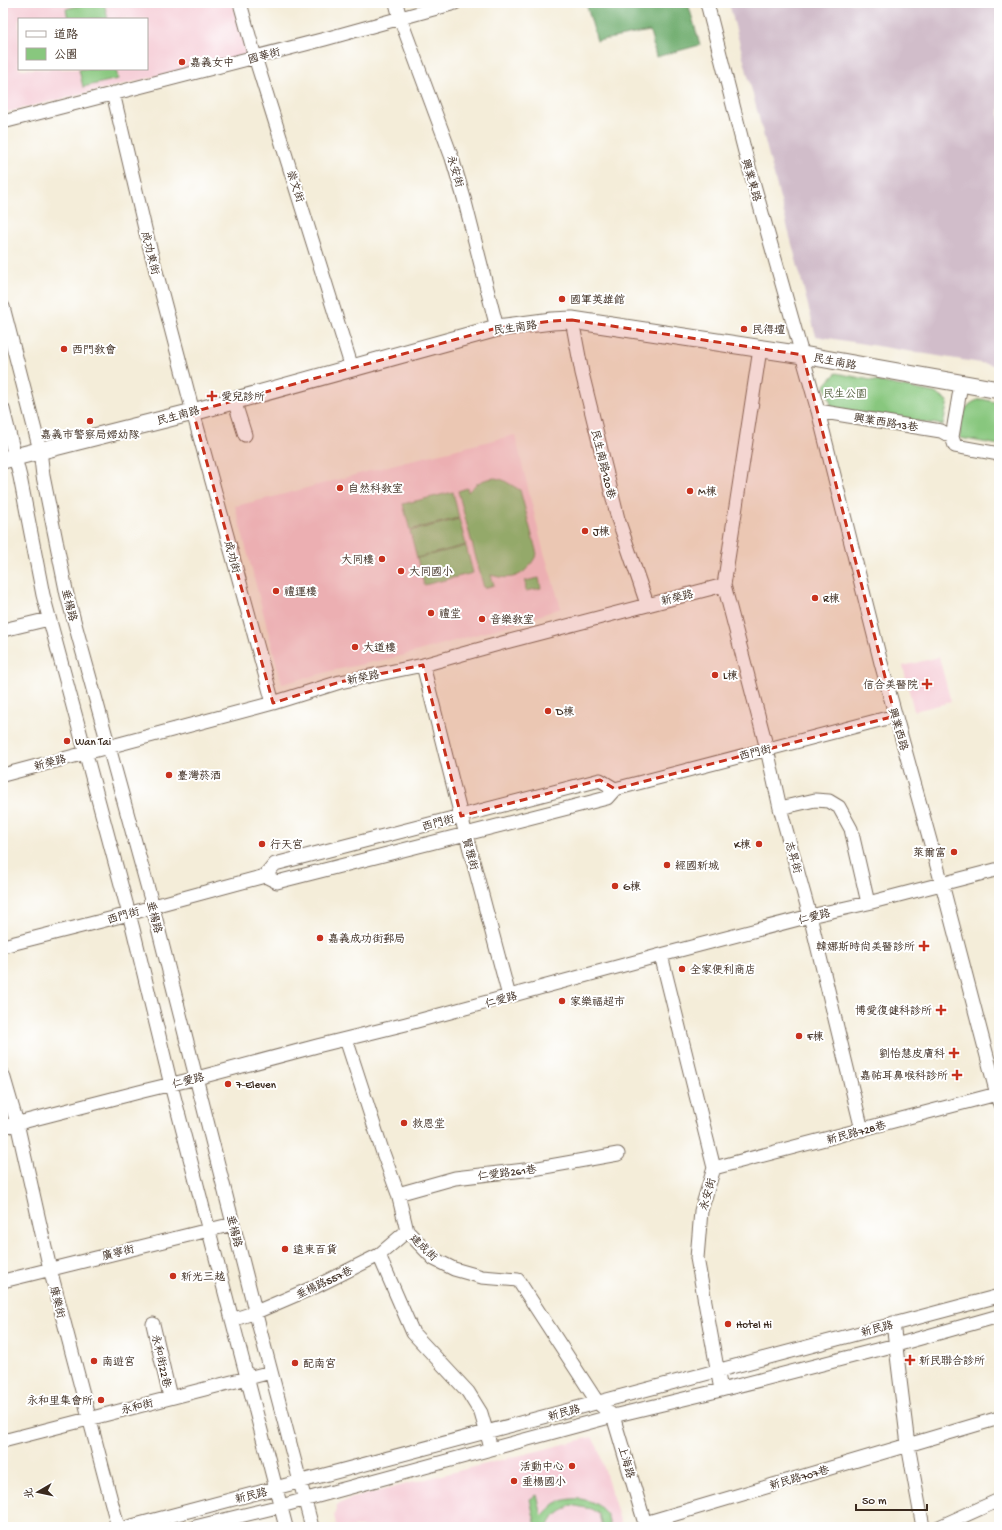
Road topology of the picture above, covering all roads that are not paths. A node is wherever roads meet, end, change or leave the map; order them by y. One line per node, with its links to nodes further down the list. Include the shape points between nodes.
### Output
1 (240, 3): 6 (street, 崇文街)
2 (396, 3): 5 (street, 永安街)
3 (454, 3): 5 (street, 國華街)
4 (707, 3): 13 (street, 興業東路, via 747,160)
5 (400, 18): 6 (street, 國華街); 11 (street, 永安街, via 452,158)
6 (255, 57): 7 (street, 國華街); 14 (street, 崇文街)
7 (113, 93): 8 (street, 國華街); 20 (street, 成功東街, via 146,233)
8 (3, 122)
9 (3, 307): 23 (street, 垂楊路)
10 (572, 320): 11 (main road, 民生南路); 12 (main road, 民生南路); 27 (street, 民生南路120巷, via 618,519)
11 (497, 328): 14 (main road, 民生南路)
12 (760, 349): 13 (main road, 民生南路); 26 (street)
13 (802, 355): 15 (main road, 民生南路); 19 (street, 興業西路)
14 (352, 368): 17 (main road, 民生南路)
15 (961, 384): 16 (main road, 民生南路); 22 (street)
16 (999, 390)
17 (234, 400): 20 (main road, 民生南路); 21 (street)
18 (3, 409): 25 (street)
19 (818, 411): 22 (street, 興業西路13巷, via 941,430); 32 (street, 興業西路)
20 (193, 412): 23 (main road, 民生南路); 31 (street, 成功街)
21 (245, 434)
22 (952, 437): 24 (street, 興業西路13巷, via 956,446)
23 (40, 450): 25 (main road, 民生南路); 33 (street, 垂楊路, via 67,596)
24 (999, 454)
25 (9, 459): 28 (street)
26 (724, 585): 27 (street, 新榮路); 34 (street, 志昇街)
27 (648, 604): 30 (street, 新榮路)
28 (49, 619): 29 (street); 35 (street)
29 (3, 630)
30 (423, 665): 31 (street, 新榮路, via 340,682); 39 (street, 賢雅街)
31 (273, 703): 33 (street, 新榮路)
32 (895, 716): 34 (street, 西門街); 43 (street, 興業西路)
33 (109, 746): 35 (street, 新榮路); 45 (street, 垂楊路)
34 (767, 749): 37 (street, 西門街); 38 (street, 志昇街)
35 (85, 753): 36 (street, 新榮路); 46 (street)
36 (3, 775)
37 (615, 789): 39 (street, 西門街, via 600,780); 40 (street, 西門街, via 607,798)
38 (780, 808): 44 (street, via 815,800 829,801 839,808 851,829); 47 (street, 志昇街)
39 (461, 816): 40 (street, 賢雅街); 42 (street, 西門街, via 275,864)
40 (466, 834): 42 (street, 西門街, via 277,882); 50 (street, 賢雅街)
41 (999, 869): 43 (street, 仁愛路)
42 (265, 876): 45 (street, 西門街)
43 (942, 884): 44 (street, 仁愛路); 55 (street, 興業西路)
44 (868, 903): 47 (street, 仁愛路)
45 (153, 906): 46 (street, 西門街); 53 (street, 垂楊路)
46 (129, 914): 48 (street, 西門街); 54 (street)
47 (810, 916): 49 (street, 仁愛路); 58 (street, 志昇街)
48 (3, 946)
49 (661, 955): 50 (street, 仁愛路); 60 (street, 永安街)
50 (509, 996): 51 (street, 仁愛路)
51 (346, 1039): 53 (street, 仁愛路); 61 (street, 建成街)
52 (3, 1076): 56 (street, 康樂街)
53 (197, 1078): 54 (street, 仁愛路); 62 (street, 垂楊路)
54 (170, 1085): 56 (street, 仁愛路); 63 (street)
55 (998, 1098): 58 (street, 新民路728巷)
56 (17, 1124): 57 (street, 仁愛路); 66 (street, 康樂街)
57 (3, 1127)
58 (862, 1130): 60 (street, 新民路728巷)
59 (618, 1154): 61 (street, 仁愛路261巷, via 533,1169 455,1178)
60 (714, 1168): 75 (street, 永安街, via 701,1211 696,1258)
61 (398, 1194): 64 (street, 建成街)
62 (233, 1224): 63 (street, 廣寧街); 69 (street, 垂楊路)
63 (208, 1230): 66 (street, 廣寧街); 71 (street)
64 (407, 1231): 65 (street, 垂楊路557巷); 80 (street, 建成街, via 434,1259 454,1269 482,1277 518,1280)
65 (379, 1254): 69 (street, 垂楊路557巷, via 319,1286); 84 (street, via 413,1334 468,1392 481,1413)
66 (50, 1269): 67 (street, 廣寧街); 82 (street, 康樂街)
67 (3, 1281)
68 (999, 1296): 72 (street, 新民路)
69 (256, 1312): 71 (street, 垂楊路557巷); 76 (street, 垂楊路)
70 (999, 1316): 74 (street, 新民路)
71 (232, 1320): 77 (street)
72 (894, 1323): 74 (street); 75 (street, 新民路)
73 (153, 1324): 79 (street, 永和街22巷)
74 (896, 1345): 78 (street, 新民路); 86 (street)
75 (717, 1371): 78 (street, 永安街); 80 (street, 新民路)
76 (271, 1372): 77 (street, 永和街); 88 (street, 垂楊路)
77 (247, 1377): 79 (street, 永和街); 89 (street)
78 (721, 1390): 81 (street, 新民路)
79 (170, 1397): 82 (street, 永和街)
80 (598, 1403): 81 (street); 84 (street, 新民路)
81 (613, 1416): 87 (street, 新民路); 93 (street, 上海路)
82 (89, 1418): 85 (street, 永和街); 94 (street, 康樂街)
83 (999, 1418): 86 (street, 新民路707巷)
84 (487, 1433): 87 (street); 88 (street, 新民路)
85 (3, 1441)
86 (908, 1445): 93 (street, 新民路707巷); 99 (street)
87 (490, 1449): 90 (street, 新民路)
88 (301, 1481): 89 (street, 新民路); 90 (street, 垂楊路)
89 (276, 1489): 92 (street); 95 (street, 新民路)
90 (305, 1500): 92 (street, 新民路); 98 (street, 垂楊路)
91 (999, 1500): 100 (street)
92 (281, 1506): 96 (street, 新民路); 97 (street)
93 (645, 1525)
94 (118, 1527)
95 (128, 1527)
96 (195, 1527)
97 (286, 1527)
98 (312, 1527)
99 (923, 1527)
100 (939, 1527)

